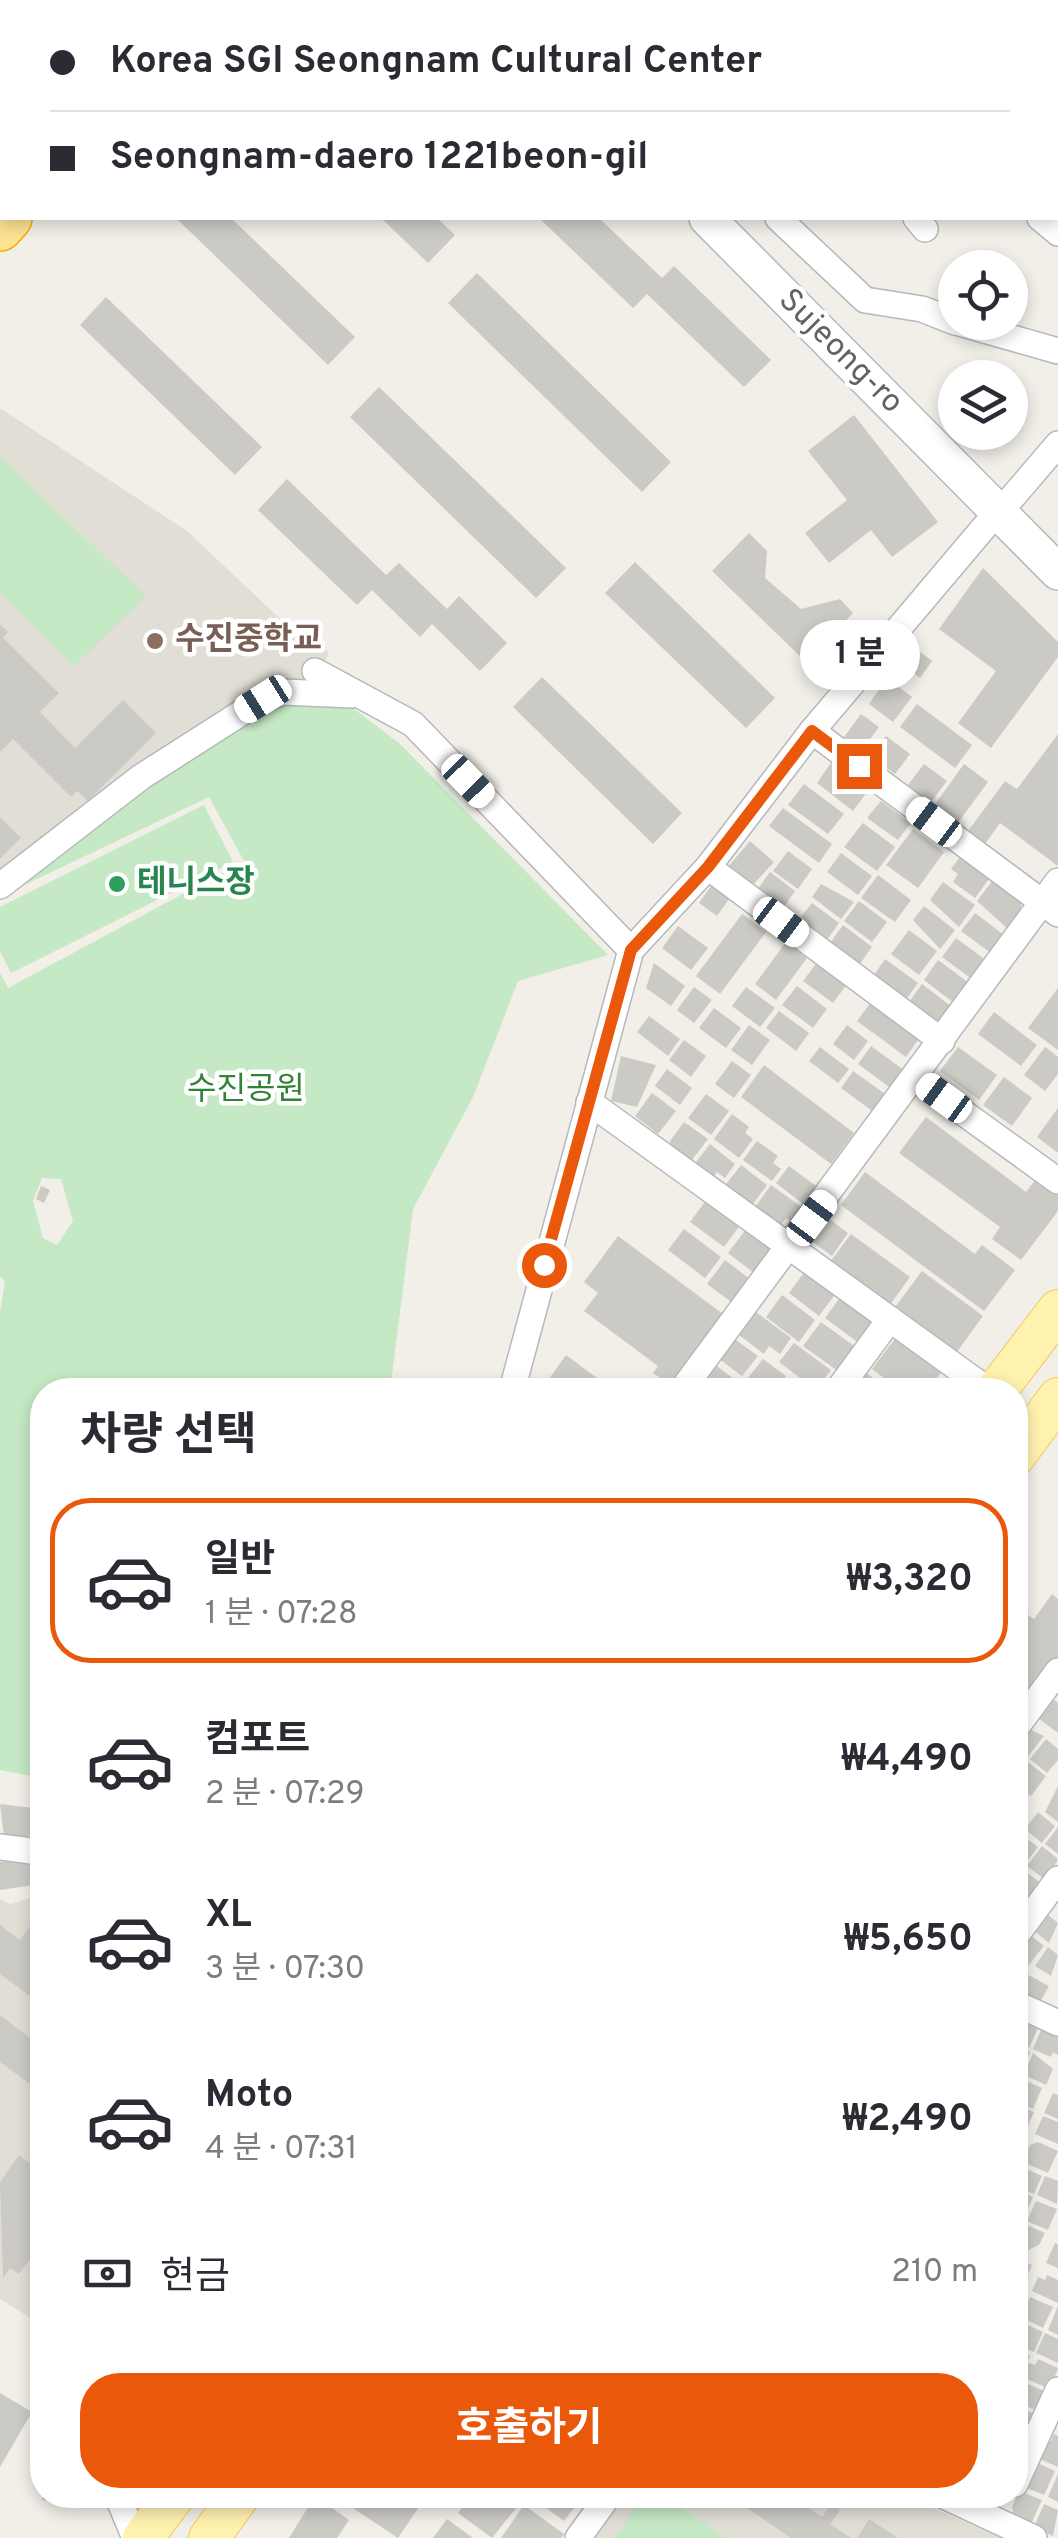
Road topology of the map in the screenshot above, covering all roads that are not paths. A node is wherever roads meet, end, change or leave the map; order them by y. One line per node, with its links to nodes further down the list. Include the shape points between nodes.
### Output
1 (709, 220): 8 (main road, Sujeong-ro)
2 (734, 220): 8 (main road, Sujeong-ro)
3 (780, 220): 4 (street, via 865,300)
4 (938, 315)
5 (1022, 340): 6 (street)
6 (1058, 350)
7 (1058, 444): 8 (street)
8 (1004, 506): 9 (main road, Sujeong-ro); 10 (main road, Sujeong-ro); 13 (street)
9 (1058, 547)
10 (1058, 572)
11 (316, 671): 12 (street)
12 (357, 695): 16 (street, via 283,692 263,699 140,777); 18 (street, via 413,724)
13 (812, 731): 14 (street); 17 (street)
14 (708, 867): 18 (street); 19 (street)
15 (1058, 882): 17 (street)
16 (0, 886)
17 (1050, 908): 19 (street)
18 (631, 950): 21 (street)
19 (942, 1042): 20 (street)
20 (916, 1078): 22 (street); 23 (street)
21 (590, 1102): 23 (street); 26 (street)
22 (1058, 1180)
23 (790, 1247): 25 (street); 27 (street)
24 (1058, 1310): 30 (main road)
25 (890, 1319): 28 (street); 29 (street)
26 (515, 1378)
27 (691, 1378)
28 (847, 1378)
29 (971, 1378)
30 (1007, 1378)
31 (1058, 1671): 32 (street)
32 (1028, 1712)
33 (0, 1847): 34 (street)
34 (30, 1851)
35 (1058, 1879): 36 (street)
36 (1028, 1919)
37 (1028, 2009): 38 (street)
38 (1058, 2023)
39 (1058, 2390): 40 (street)
40 (1028, 2456)
41 (121, 2508): 49 (street)
42 (165, 2508): 50 (main road)
43 (231, 2508): 48 (main road)
44 (600, 2508): 51 (street)
45 (971, 2508): 47 (street)
46 (1004, 2508): 47 (street)
47 (998, 2520): 52 (street)
48 (212, 2536)
49 (134, 2538)
50 (143, 2538)
51 (578, 2538)
52 (1034, 2538)

